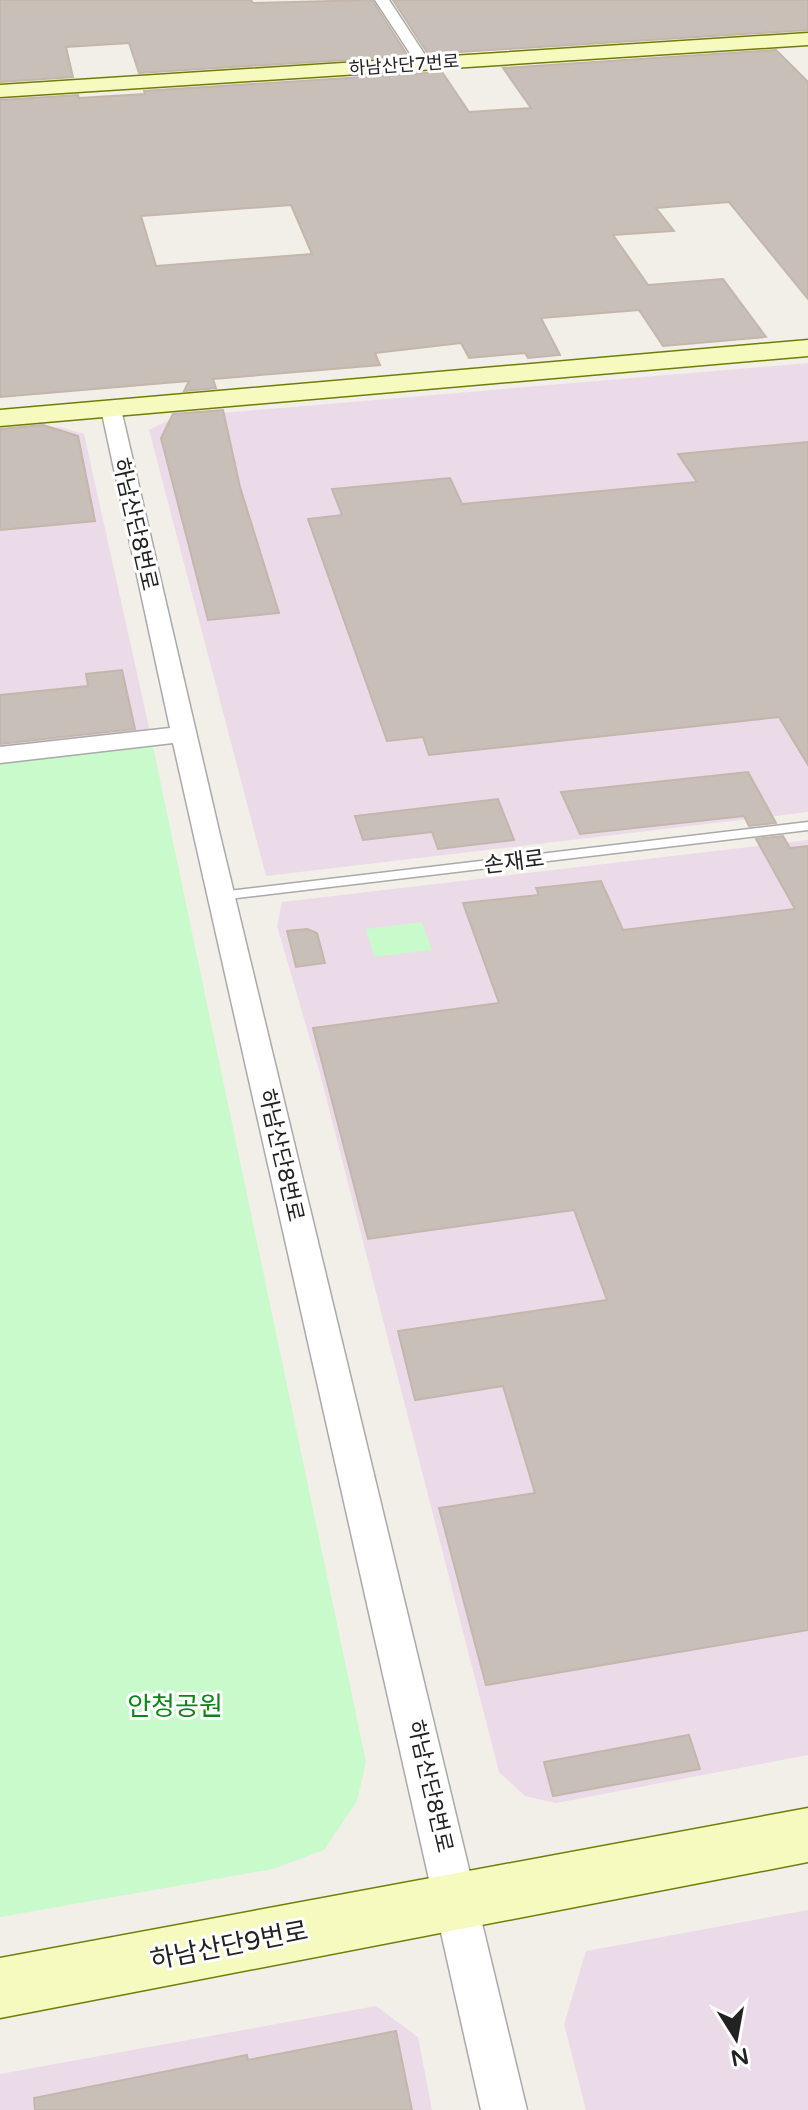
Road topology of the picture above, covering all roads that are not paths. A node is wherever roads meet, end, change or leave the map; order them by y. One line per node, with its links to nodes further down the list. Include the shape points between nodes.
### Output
1 (382, 0): 3 (street)
2 (808, 39): 3 (street, 하남산단7번로)
3 (424, 64): 4 (street, 하남산단7번로)
4 (0, 91)
5 (808, 348): 6 (street)
6 (111, 409): 7 (street); 8 (street, 하남산단8번로)
7 (0, 418)
8 (184, 734): 9 (street); 11 (street, 하남산단8번로)
9 (0, 755)
10 (808, 826): 11 (lane, 손재로)
11 (220, 896): 13 (street, 하남산단8번로)
12 (808, 1835): 13 (street, 하남산단9번로)
13 (458, 1901): 14 (street, 하남산단9번로); 15 (street)
14 (0, 1988)
15 (504, 2110)

